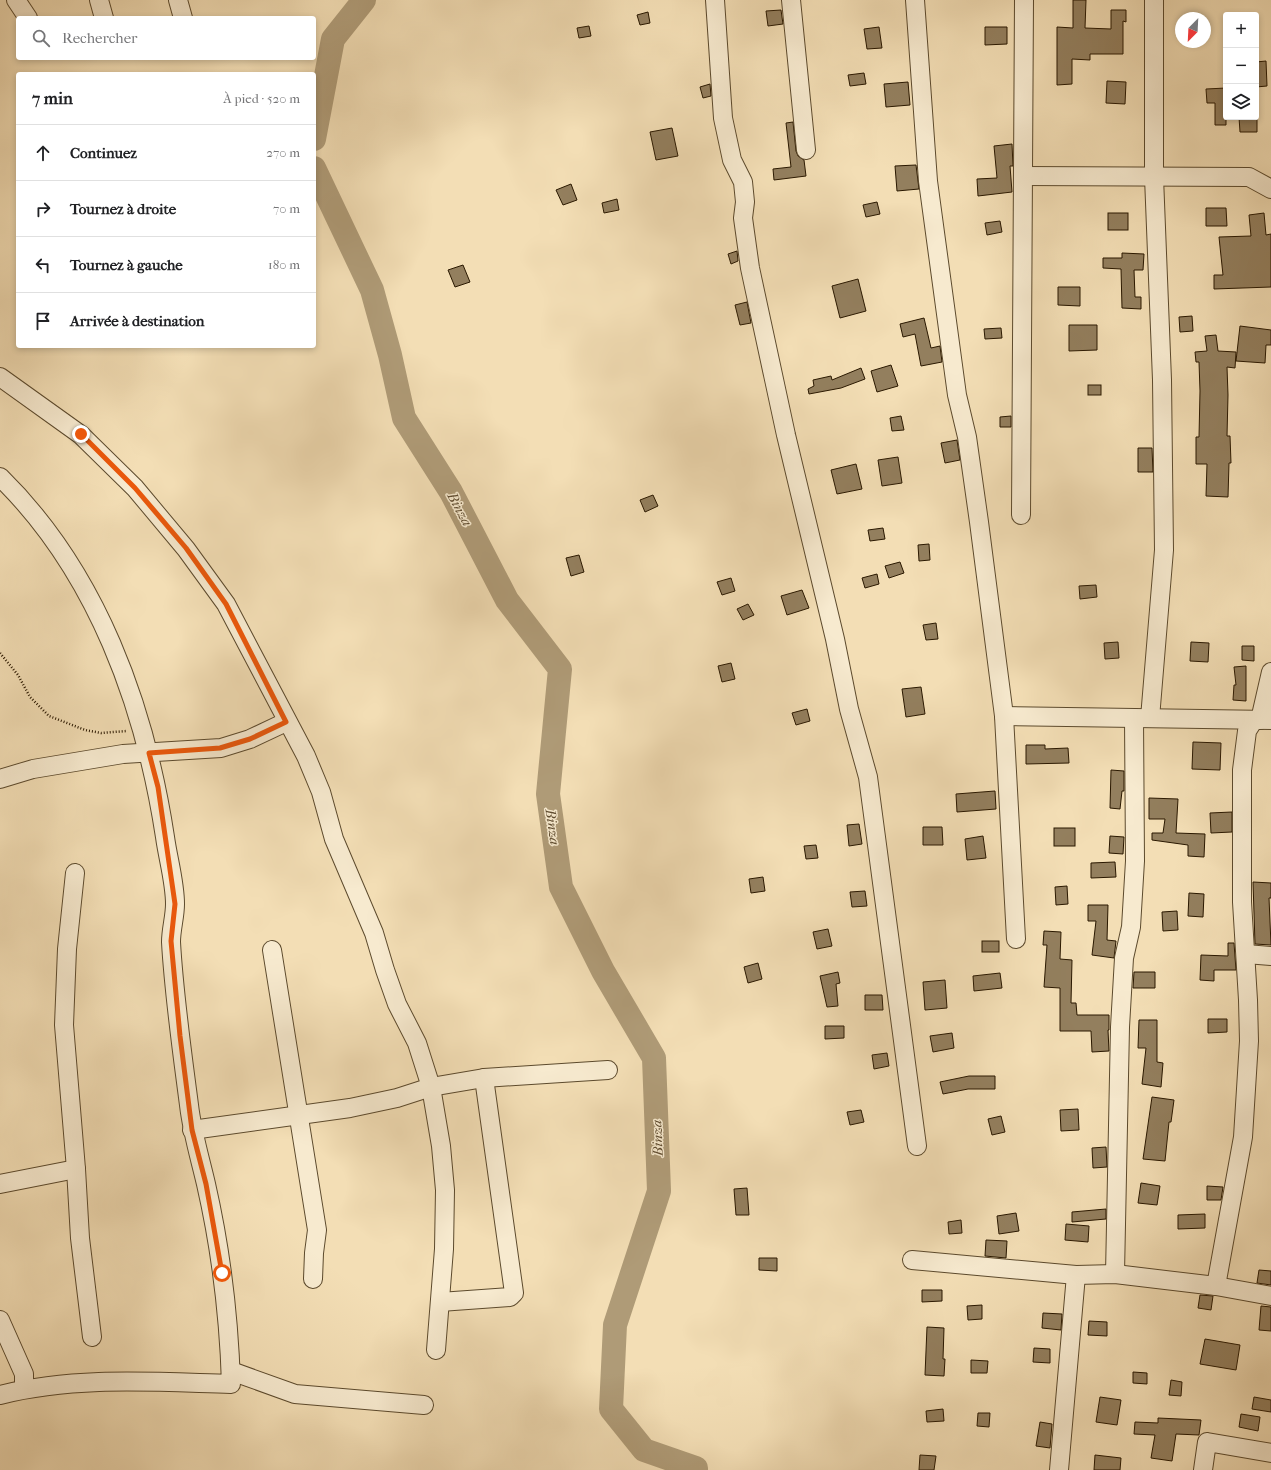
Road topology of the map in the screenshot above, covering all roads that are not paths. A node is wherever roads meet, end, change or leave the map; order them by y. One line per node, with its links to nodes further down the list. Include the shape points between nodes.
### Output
1 (16, 0): 9 (street)
2 (99, 0): 10 (street)
3 (178, 0): 11 (street)
4 (715, 0): 36 (street, via 723,118 732,160 743,182 743,218 750,268 849,709 868,777)
5 (791, 0): 12 (street)
6 (915, 0): 20 (street, via 928,181 957,395 967,437)
7 (1024, 0): 13 (street)
8 (1154, 0): 14 (street)
9 (27, 16)
10 (103, 16)
11 (182, 16)
12 (806, 150)
13 (1023, 176): 14 (street); 18 (street)
14 (1154, 177): 15 (street, via 1249,177); 21 (street, via 1162,380 1164,550)
15 (1271, 189)
16 (0, 377): 23 (street, via 81,434 135,488 186,548 226,604)
17 (0, 477): 24 (street, via 54,538 78,577 104,627 131,689)
18 (1021, 515)
19 (1271, 672): 22 (street)
20 (1004, 716): 21 (street); 27 (street)
21 (1142, 718): 22 (street); 40 (street, via 1131,927 1124,958 1120,1027)
22 (1262, 720): 29 (street, via 1247,731 1242,770 1242,902)
23 (286, 722): 24 (street, via 250,739 220,748); 33 (street, via 306,756 334,839 374,933 385,970 417,1043)
24 (149, 753): 25 (street, via 123,754 33,769); 35 (street, via 158,787 175,904 171,941)
25 (0, 779)
26 (75, 874): 37 (street, via 66,949 64,1025)
27 (1016, 939)
28 (272, 950): 34 (street)
29 (1246, 954): 30 (street); 43 (street, via 1248,1041 1243,1137)
30 (1271, 956)
31 (608, 1070): 32 (street)
32 (484, 1078): 33 (street); 45 (street, via 514,1293 510,1297)
33 (431, 1087): 34 (street, via 397,1098); 45 (street, via 445,1190)
34 (299, 1116): 35 (street); 42 (street, via 317,1230)
35 (192, 1130): 49 (street, via 217,1242 227,1308)
36 (917, 1146)
37 (76, 1169): 38 (street); 47 (street, via 80,1238)
38 (0, 1184)
39 (912, 1260): 41 (street)
40 (1115, 1274): 41 (street); 43 (street)
41 (1076, 1275): 54 (street)
42 (313, 1279)
43 (1216, 1286): 44 (street)
44 (1271, 1296)
45 (440, 1302): 48 (street)
46 (0, 1320): 50 (street, via 24,1374)
47 (92, 1337)
48 (436, 1350)
49 (231, 1371): 50 (street, via 231,1384 110,1381); 52 (street, via 295,1394)
50 (24, 1389): 51 (street)
51 (0, 1396)
52 (424, 1406)
53 (1271, 1453): 55 (street, via 1207,1442)
54 (1059, 1470)
55 (1203, 1470)

